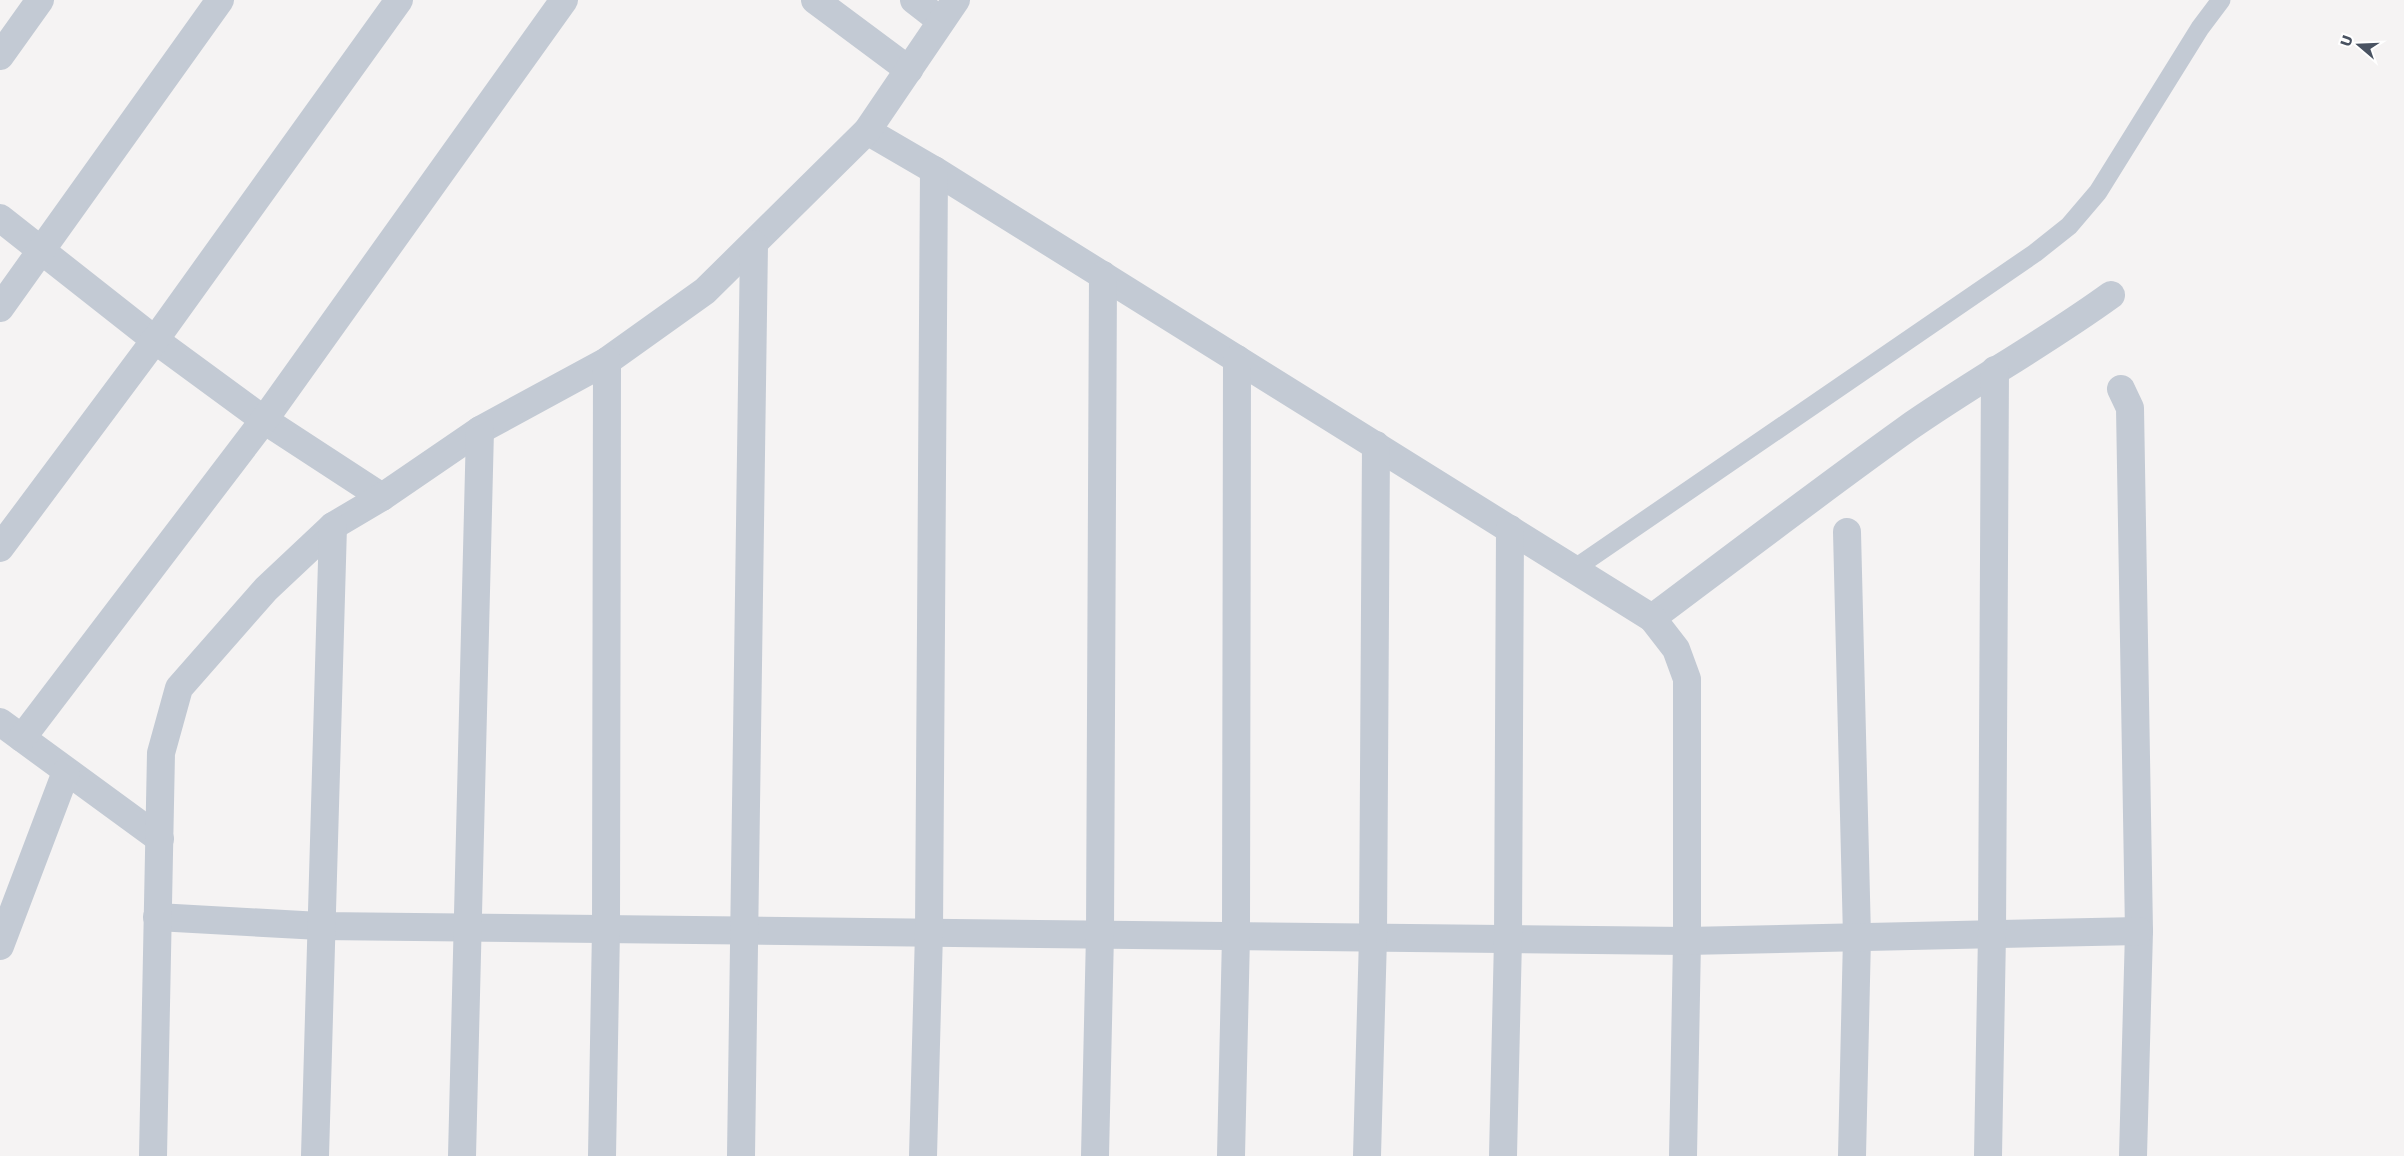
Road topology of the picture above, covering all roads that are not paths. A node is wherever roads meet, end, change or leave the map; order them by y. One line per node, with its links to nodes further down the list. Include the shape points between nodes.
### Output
1 (40, 0): 9 (street)
2 (220, 0): 15 (street)
3 (399, 0): 19 (street)
4 (564, 0): 24 (street)
5 (815, 0): 10 (street)
6 (914, 0): 8 (street)
7 (2221, 0): 32 (lane, via 2200,28 2098,192 2068,226 2035,253)
8 (948, 11): 10 (street)
9 (0, 56)
10 (909, 70): 11 (street)
11 (867, 131): 12 (street); 14 (street)
12 (934, 170): 16 (street); 44 (street)
13 (0, 218): 15 (street)
14 (754, 244): 21 (street, via 705,291); 42 (street)
15 (41, 250): 18 (street); 19 (street)
16 (1103, 275): 20 (street); 45 (street)
17 (2111, 295): 22 (street)
18 (0, 308)
19 (155, 340): 24 (street); 31 (street)
20 (1237, 360): 26 (street); 47 (street)
21 (607, 361): 25 (street); 41 (street)
22 (1995, 370): 33 (street, via 1905,430); 46 (street)
23 (2121, 389): 43 (street, via 2130,408)
24 (264, 420): 27 (street); 35 (street)
25 (480, 430): 27 (street); 40 (street)
26 (1376, 445): 29 (street); 48 (street)
27 (382, 497): 28 (street)
28 (332, 526): 37 (street, via 266,589 180,688 161,753); 39 (street)
29 (1510, 529): 32 (street); 50 (street)
30 (1847, 532): 49 (street)
31 (0, 548)
32 (1574, 569): 33 (street)
33 (1652, 618): 51 (street, via 1676,649 1687,679)
34 (0, 722): 35 (street)
35 (22, 738): 36 (street)
36 (66, 772): 37 (street); 52 (street)
37 (160, 839): 38 (street)
38 (158, 917): 39 (street); 53 (street)
39 (320, 926): 40 (street); 54 (street)
40 (467, 928): 41 (street); 55 (street)
41 (606, 929): 42 (street); 56 (street)
42 (746, 931): 44 (street); 57 (street)
43 (2139, 931): 46 (street); 66 (street)
44 (929, 932): 45 (street); 58 (street)
45 (1100, 934): 47 (street); 59 (street)
46 (1992, 934): 49 (street); 65 (street)
47 (1236, 936): 48 (street); 60 (street)
48 (1373, 937): 50 (street); 61 (street)
49 (1857, 937): 51 (street); 64 (street)
50 (1508, 939): 51 (street); 62 (street)
51 (1687, 941): 63 (street)
52 (0, 946)
53 (153, 1156)
54 (315, 1156)
55 (462, 1156)
56 (602, 1156)
57 (742, 1156)
58 (923, 1156)
59 (1095, 1156)
60 (1230, 1156)
61 (1367, 1156)
62 (1503, 1156)
63 (1682, 1156)
64 (1852, 1156)
65 (1988, 1156)
66 (2133, 1156)

